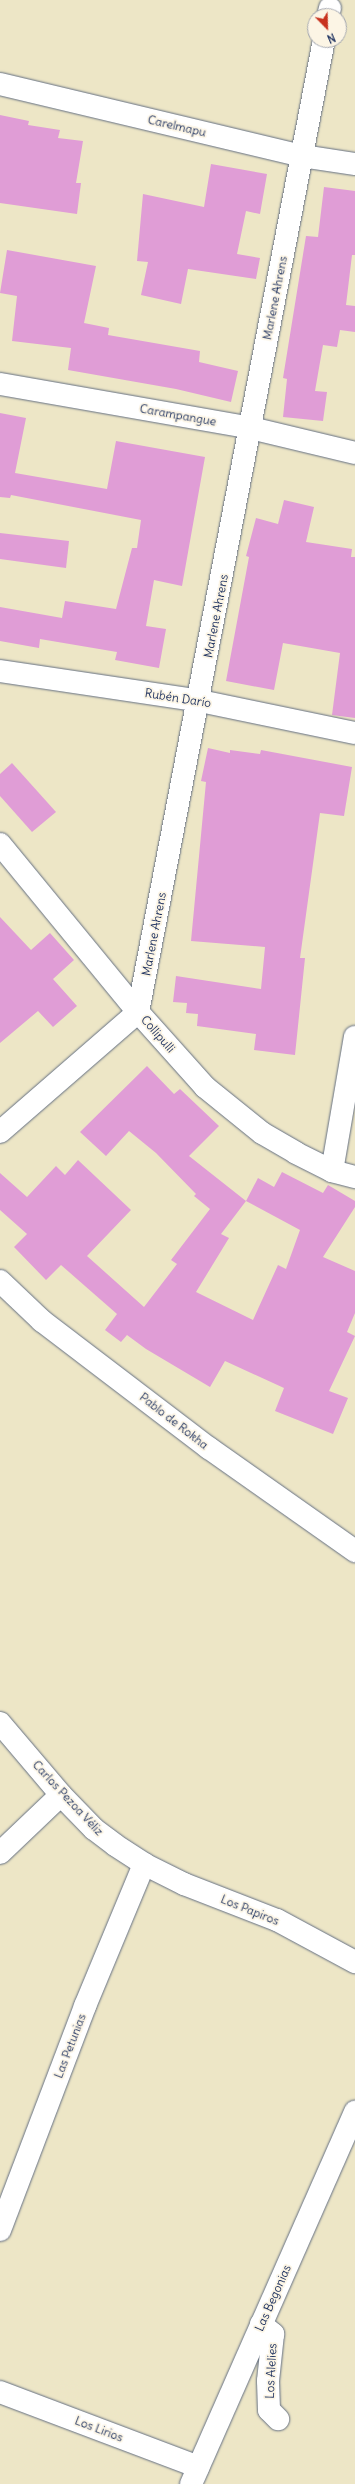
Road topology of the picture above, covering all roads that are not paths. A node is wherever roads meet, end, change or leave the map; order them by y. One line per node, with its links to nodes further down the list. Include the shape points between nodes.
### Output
1 (322, 48): 3 (street, Marlene Ahrens)
2 (0, 84): 3 (street, Carelmapu)
3 (302, 156): 4 (street, Carelmapu); 6 (street, Marlene Ahrens)
4 (355, 164)
5 (0, 384): 6 (street, Carampangue)
6 (251, 428): 7 (street, Carampangue); 9 (street, Marlene Ahrens)
7 (355, 452)
8 (0, 671): 9 (street, Rubén Darío)
9 (200, 701): 10 (street, Rubén Darío); 12 (street, Marlene Ahrens)
10 (355, 732)
11 (0, 844): 12 (street, Collipulli)
12 (138, 1012): 14 (street); 15 (street, Collipulli, via 187,1067 230,1109 275,1141)
13 (355, 1037): 15 (street)
14 (0, 1132)
15 (332, 1171): 16 (street, Collipulli)
16 (355, 1177)
17 (0, 1281): 18 (street, Pablo de Rokha, via 42,1321 210,1448)
18 (355, 1551)
19 (0, 1723): 20 (street, Carlos Pezoa Véliz)
20 (61, 1795): 21 (street); 22 (street, Carlos Pezoa Véliz, via 94,1830)
21 (0, 1853)
22 (144, 1864): 23 (street, Los Papiros, via 184,1884 277,1920); 25 (street, Las Petunias, via 85,2006)
23 (355, 1962)
24 (355, 2112): 26 (street, Las Begonias)
25 (0, 2230)
26 (261, 2324): 28 (street, Los Alelies, via 273,2334 268,2382 269,2410); 29 (street, Las Begonias)
27 (0, 2392): 29 (street, Los Lirios)
28 (278, 2419)
29 (195, 2476)

